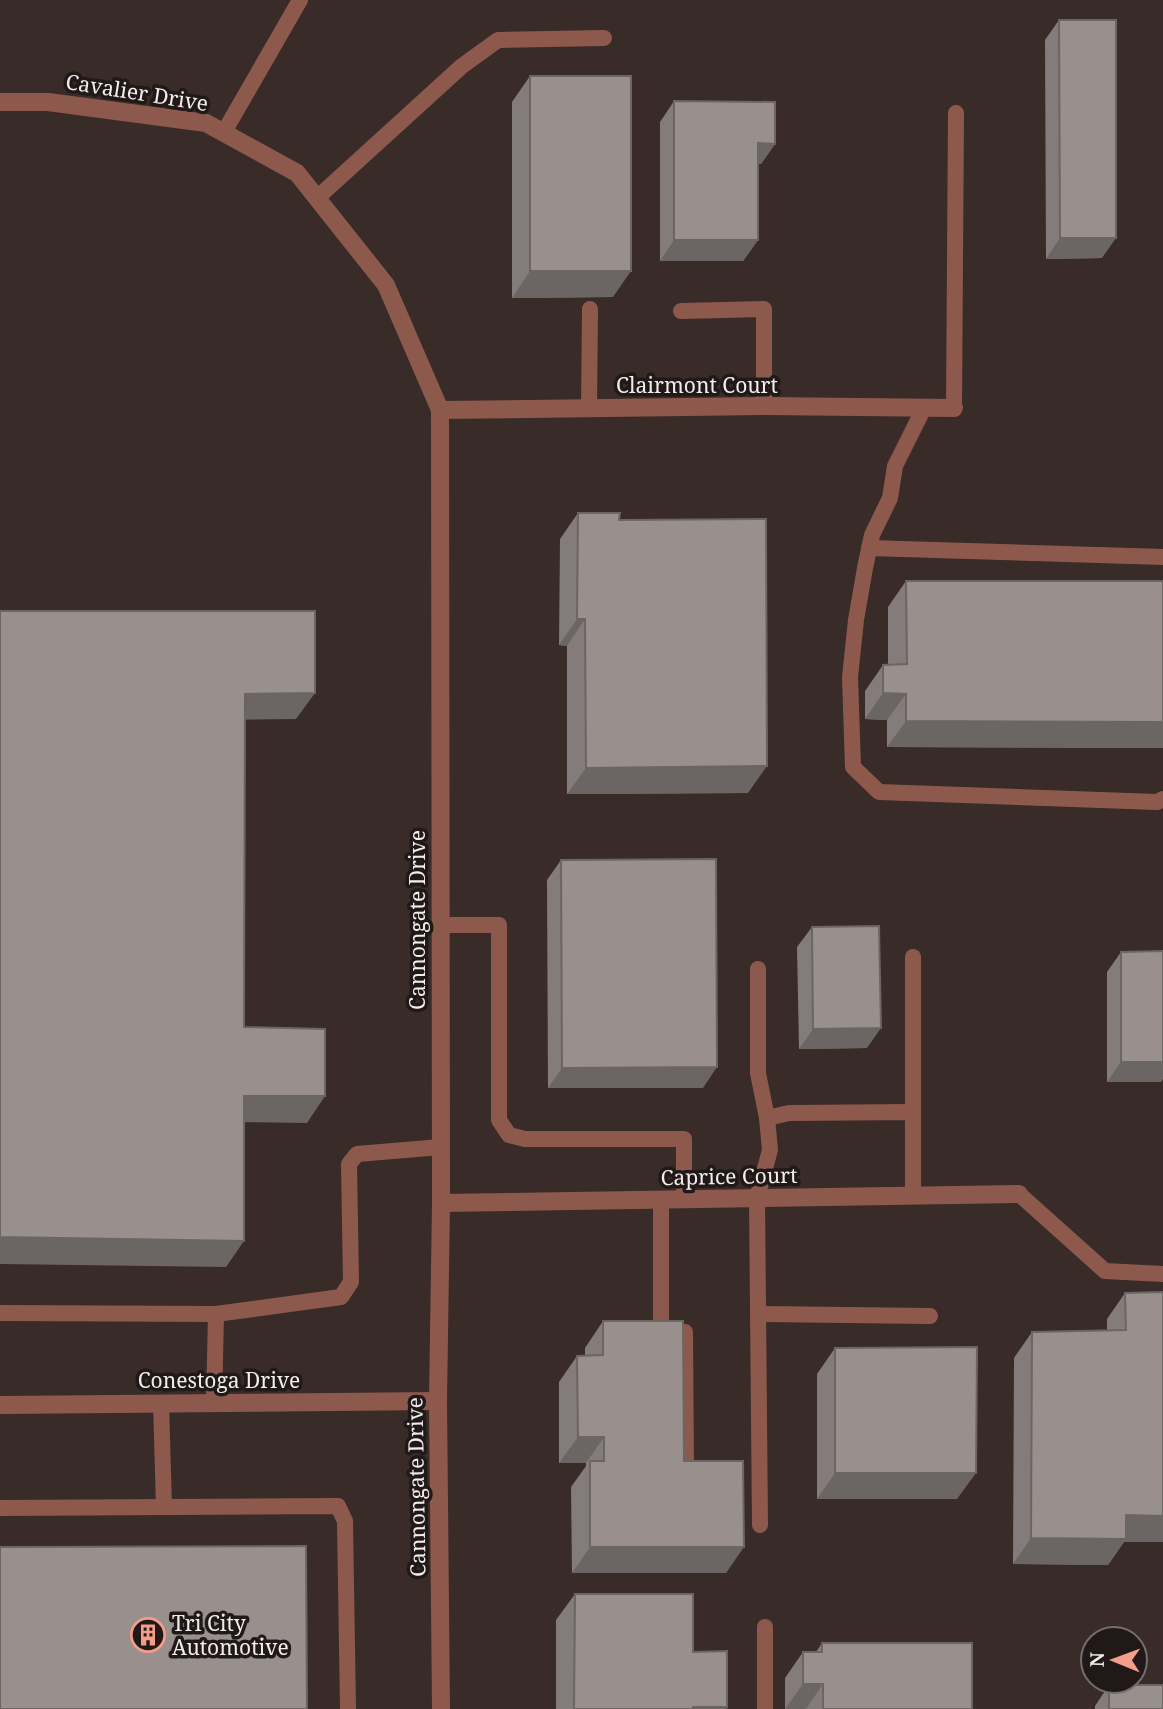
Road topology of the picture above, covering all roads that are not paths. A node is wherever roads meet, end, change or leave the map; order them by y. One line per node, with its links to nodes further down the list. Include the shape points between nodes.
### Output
1 (300, 0): 5 (lane)
2 (604, 38): 7 (lane, via 498,40 462,66)
3 (0, 102): 5 (street, Cavalier Drive, via 48,102 206,123)
4 (956, 113): 13 (lane)
5 (223, 132): 6 (street, Cavalier Drive)
6 (297, 173): 7 (street, Cannongate Drive)
7 (317, 198): 14 (street, Cannongate Drive, via 386,285)
8 (590, 309): 11 (lane)
9 (681, 311): 10 (lane, via 764,309)
10 (764, 406): 11 (street, Clairmont Court); 12 (street, Clairmont Court)
11 (589, 408): 14 (street, Clairmont Court)
12 (924, 408): 13 (street, Clairmont Court); 15 (lane, via 895,466 890,498)
13 (954, 408)
14 (440, 410): 18 (street, Cannongate Drive)
15 (869, 548): 16 (lane); 17 (lane, via 850,677 853,767 879,792)
16 (1163, 556)
17 (1163, 799)
18 (440, 925): 23 (street, Cannongate Drive); 27 (lane, via 499,925 499,1120 509,1135 525,1139 684,1139)
19 (913, 957): 21 (lane)
20 (758, 970): 22 (lane, via 758,1073)
21 (913, 1112): 22 (lane, via 789,1113); 25 (lane)
22 (767, 1118): 26 (lane, via 770,1150)
23 (440, 1147): 29 (street, Cannongate Drive); 32 (lane, via 357,1154 349,1164 352,1282 341,1297)
24 (1019, 1194): 25 (street, Caprice Court); 30 (lane, via 1105,1271)
25 (913, 1196): 26 (street, Caprice Court)
26 (757, 1198): 27 (street, Caprice Court); 33 (lane)
27 (684, 1199): 28 (street, Caprice Court)
28 (661, 1200): 29 (street, Caprice Court); 39 (lane, via 661,1332 685,1332)
29 (441, 1203): 35 (street, Cannongate Drive)
30 (1163, 1274)
31 (0, 1313): 32 (lane)
32 (216, 1314): 37 (lane)
33 (760, 1314): 34 (lane); 42 (lane)
34 (930, 1316)
35 (438, 1401): 37 (street, Conestoga Drive); 45 (street, Cannongate Drive)
36 (161, 1403): 37 (street, Conestoga Drive); 38 (street, Conestoga Drive); 40 (lane)
37 (214, 1403)
38 (0, 1405)
39 (686, 1468)
40 (164, 1507): 41 (lane); 44 (lane, via 338,1506 345,1521)
41 (0, 1508)
42 (760, 1525)
43 (765, 1628): 46 (lane)
44 (348, 1709)
45 (441, 1709)
46 (765, 1709)

